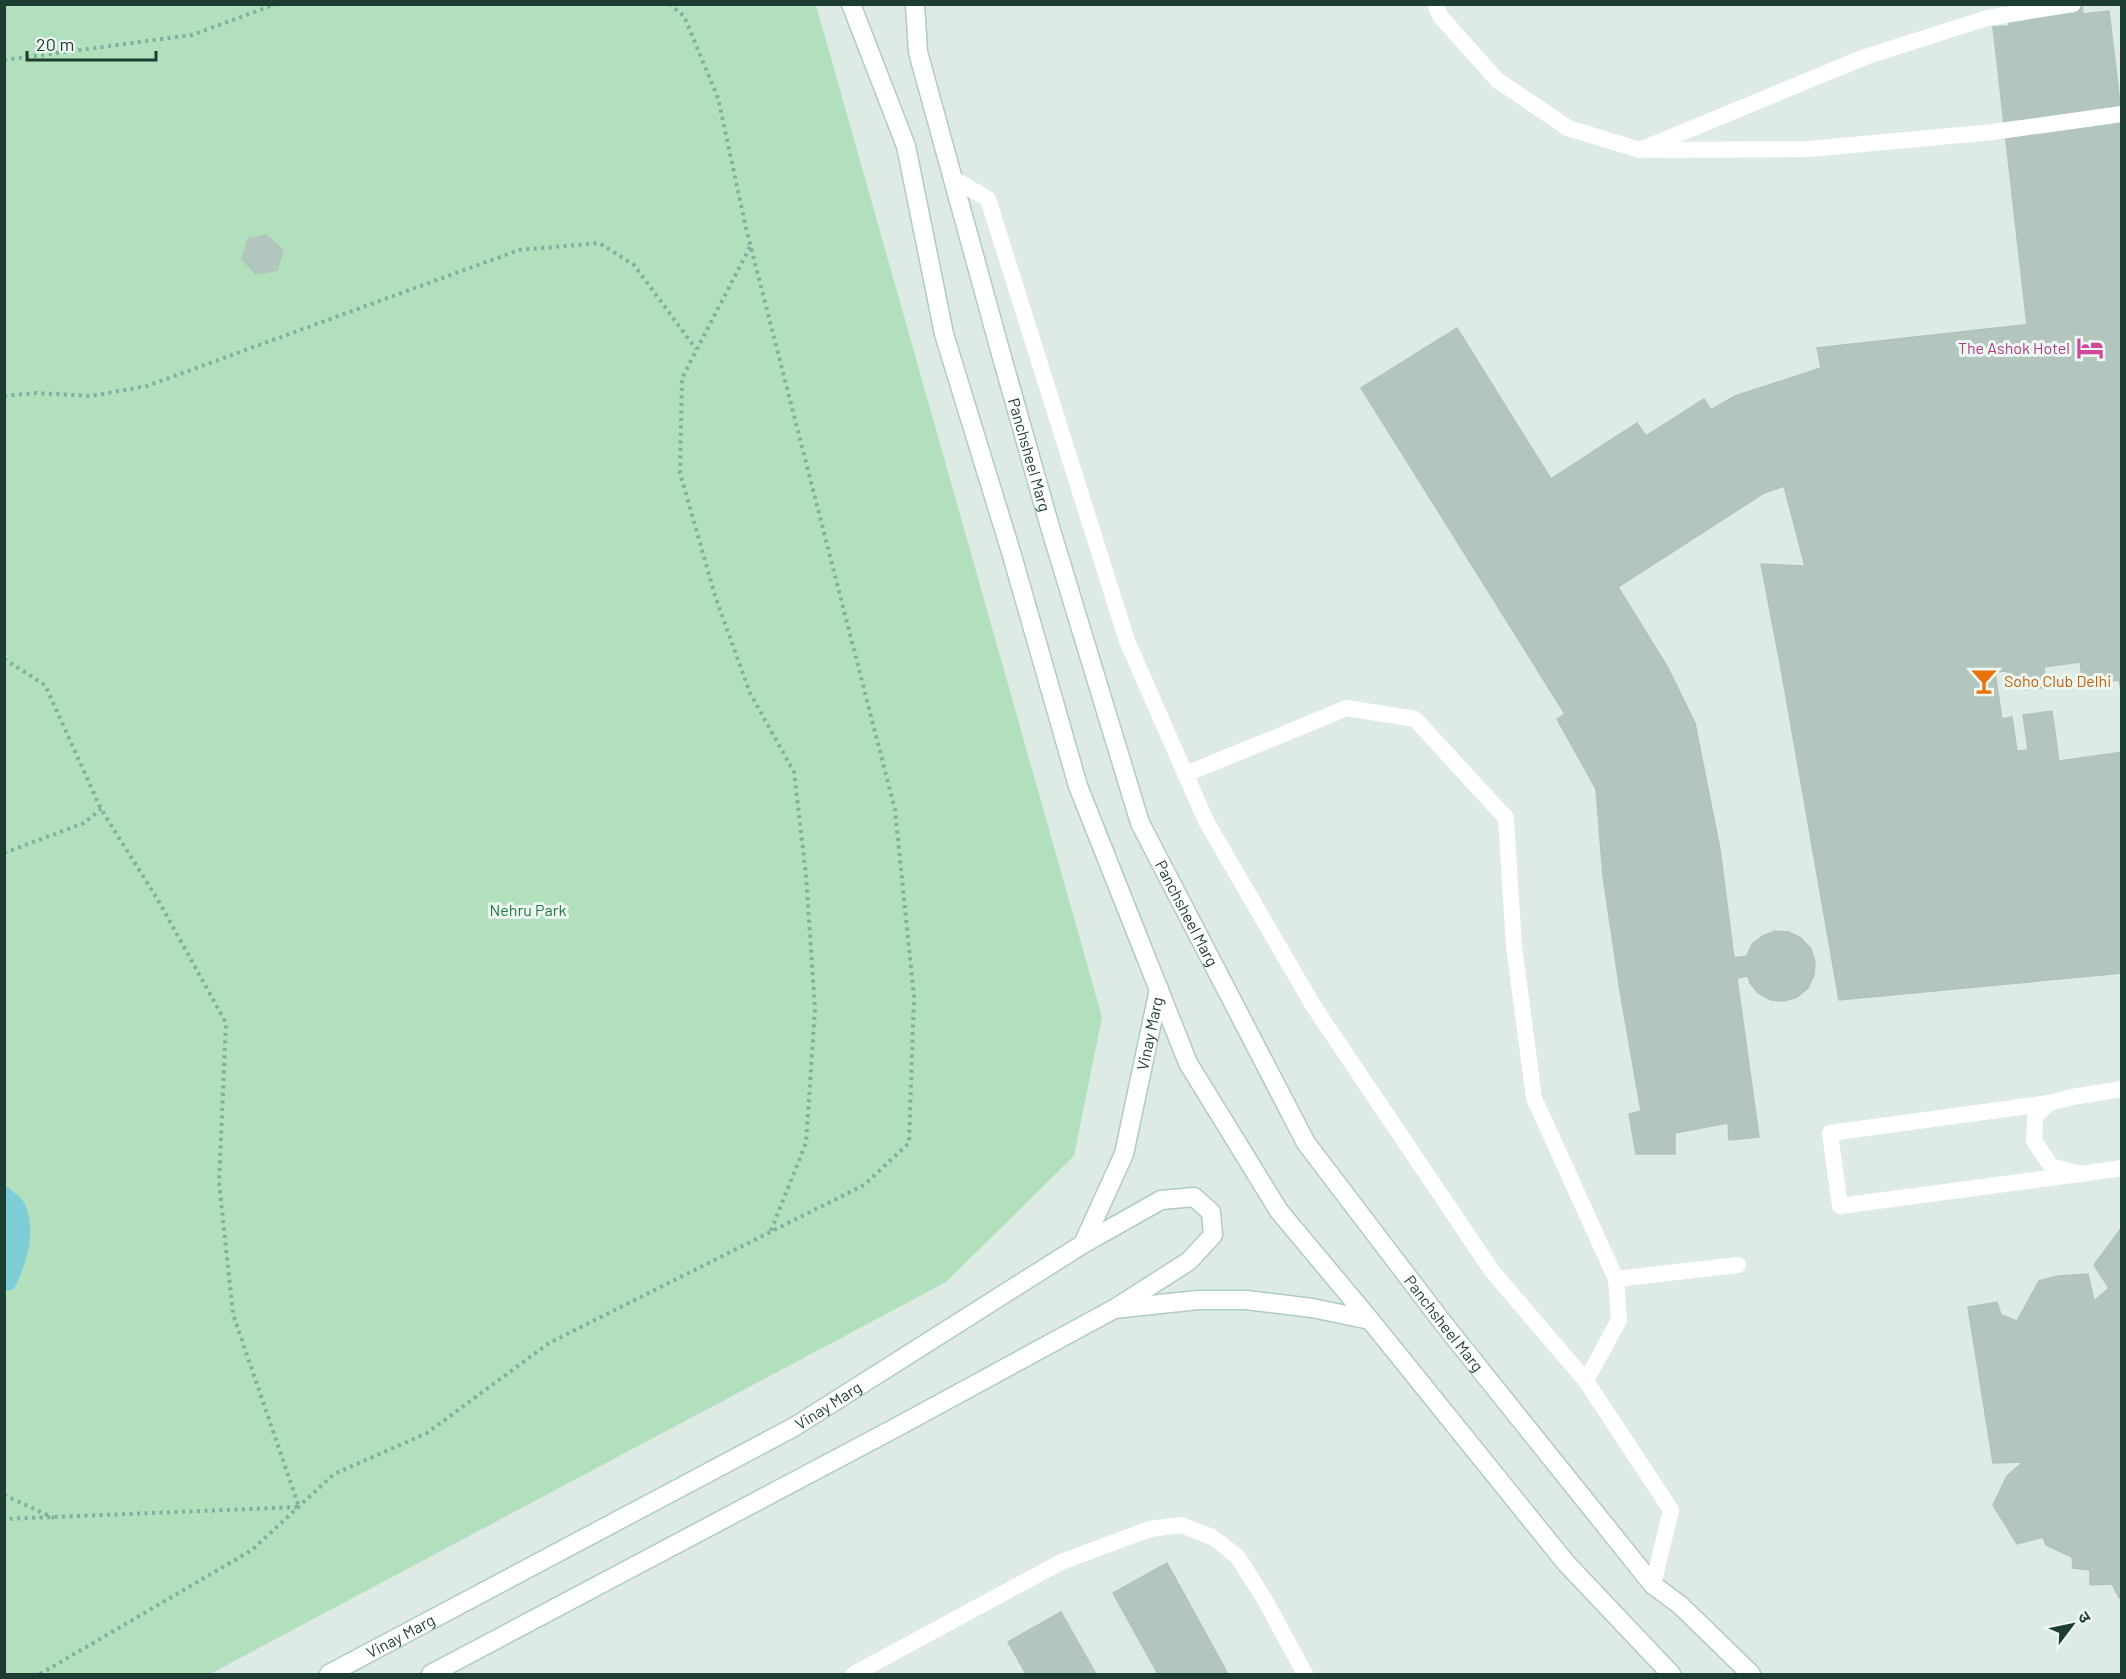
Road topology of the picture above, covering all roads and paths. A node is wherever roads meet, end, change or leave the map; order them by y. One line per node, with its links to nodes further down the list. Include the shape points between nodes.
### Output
1 (276, 4): 7 (path, via 192,35)
2 (669, 4): 11 (path, via 684,16 718,98)
3 (851, 4): 18 (main road, via 906,146 944,334 1078,786)
4 (915, 4): 10 (main road, Panchsheel Marg, via 918,52)
5 (1436, 4): 9 (lane, via 1440,16 1497,80 1568,128)
6 (2073, 4): 9 (lane, via 1987,18 1865,57)
7 (4, 60)
8 (2121, 114): 9 (lane, via 1993,132 1809,149)
9 (1640, 150)
10 (952, 178): 15 (lane, via 988,199 1127,640); 34 (main road, Panchsheel Marg, via 1050,526 1140,823 1306,1143 1443,1323)
11 (750, 246): 12 (path); 23 (path, via 895,810 914,996 909,1143 864,1185)
12 (696, 349): 13 (path, via 634,265 600,243 519,250 147,386 91,396); 23 (path, via 682,378 680,473 716,599 750,693 794,772 806,875 815,1009 806,1143)
13 (4, 396)
14 (4, 658): 16 (path, via 45,685)
15 (1186, 774): 26 (lane, via 1347,708 1415,718 1506,818 1514,946 1534,1098); 29 (lane, via 1206,820 1314,1007 1492,1271)
16 (101, 809): 17 (path, via 84,823); 31 (path, via 158,900 226,1023 219,1182 233,1314)
17 (4, 853)
18 (1159, 989): 24 (main road, Vinay Marg, via 1124,1154); 28 (main road, via 1188,1063 1279,1211)
19 (2121, 1089): 20 (lane)
20 (2049, 1103): 22 (lane, via 2035,1117 2034,1141 2051,1166); 22 (lane, via 1830,1133 1840,1206)
21 (2121, 1168): 22 (lane)
22 (2080, 1174)
23 (770, 1233): 31 (path, via 549,1343 427,1433 334,1474)
24 (1083, 1244): 27 (main road, via 1161,1200 1194,1197 1211,1212 1213,1235 1189,1261); 36 (main road, Vinay Marg, via 794,1427)
25 (1738, 1265): 26 (lane)
26 (1616, 1279): 29 (lane, via 1619,1320)
27 (1114, 1309): 28 (main road, via 1198,1300 1246,1300); 37 (main road)
28 (1370, 1320): 40 (main road, via 1566,1563)
29 (1586, 1381): 34 (lane, via 1671,1510)
30 (4, 1495): 33 (path)
31 (299, 1507): 33 (path); 35 (path, via 252,1551)
32 (4, 1519): 33 (path)
33 (54, 1519)
34 (1653, 1585): 41 (main road, Panchsheel Marg, via 1680,1605)
35 (40, 1674)
36 (329, 1674)
37 (431, 1674)
38 (854, 1674): 39 (lane, via 1061,1563 1150,1529 1181,1525 1212,1537 1237,1556)
39 (1305, 1674)
40 (1671, 1674)
41 (1751, 1674)

